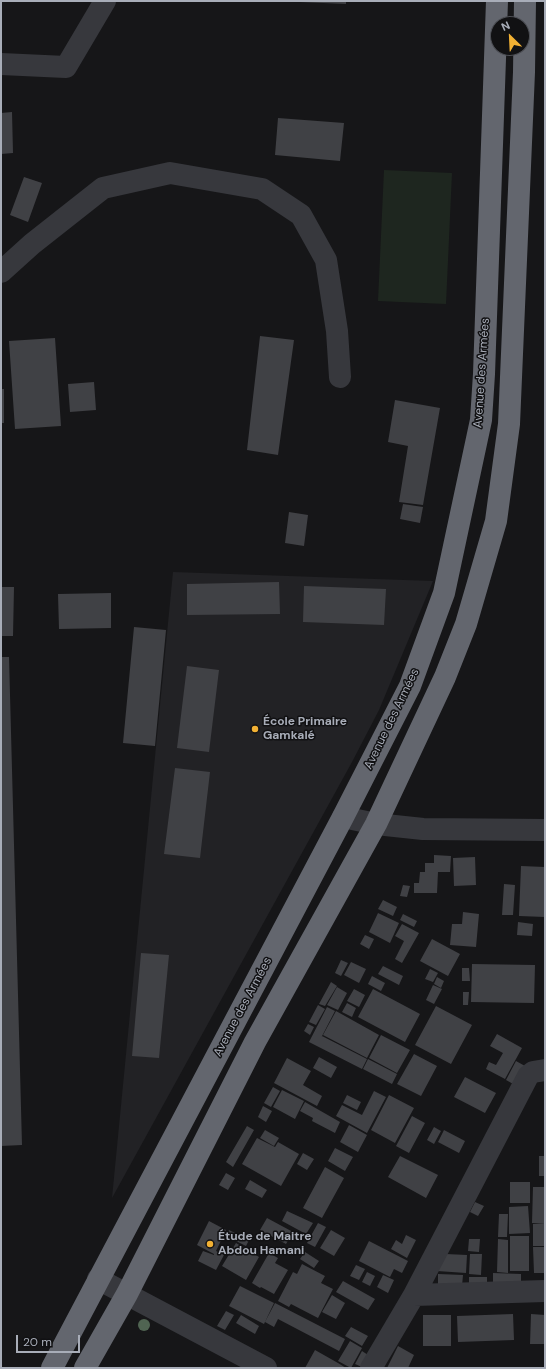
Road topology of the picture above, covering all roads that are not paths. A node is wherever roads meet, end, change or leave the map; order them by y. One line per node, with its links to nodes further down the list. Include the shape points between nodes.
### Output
1 (105, 1): 4 (street, via 66,67)
2 (497, 1): 7 (highway, Avenue des Armées, via 484,374 480,420 444,593 410,686)
3 (525, 1): 8 (highway, via 509,424 496,521 466,624 445,676)
4 (1, 64)
5 (1, 272): 6 (street, via 103,188 170,173 262,189 301,215 326,260 337,331)
6 (340, 377)
7 (343, 817): 8 (street); 11 (highway, Avenue des Armées)
8 (376, 824): 9 (street, via 423,829); 13 (highway, via 255,1042)
9 (545, 830)
10 (545, 1070): 14 (street, via 533,1072 528,1076)
11 (98, 1279): 13 (street); 15 (highway, Avenue des Armées)
12 (545, 1291): 14 (street)
13 (127, 1294): 16 (highway); 17 (street)
14 (414, 1295): 18 (street)
15 (52, 1368)
16 (86, 1368)
17 (266, 1368)
18 (371, 1368)

